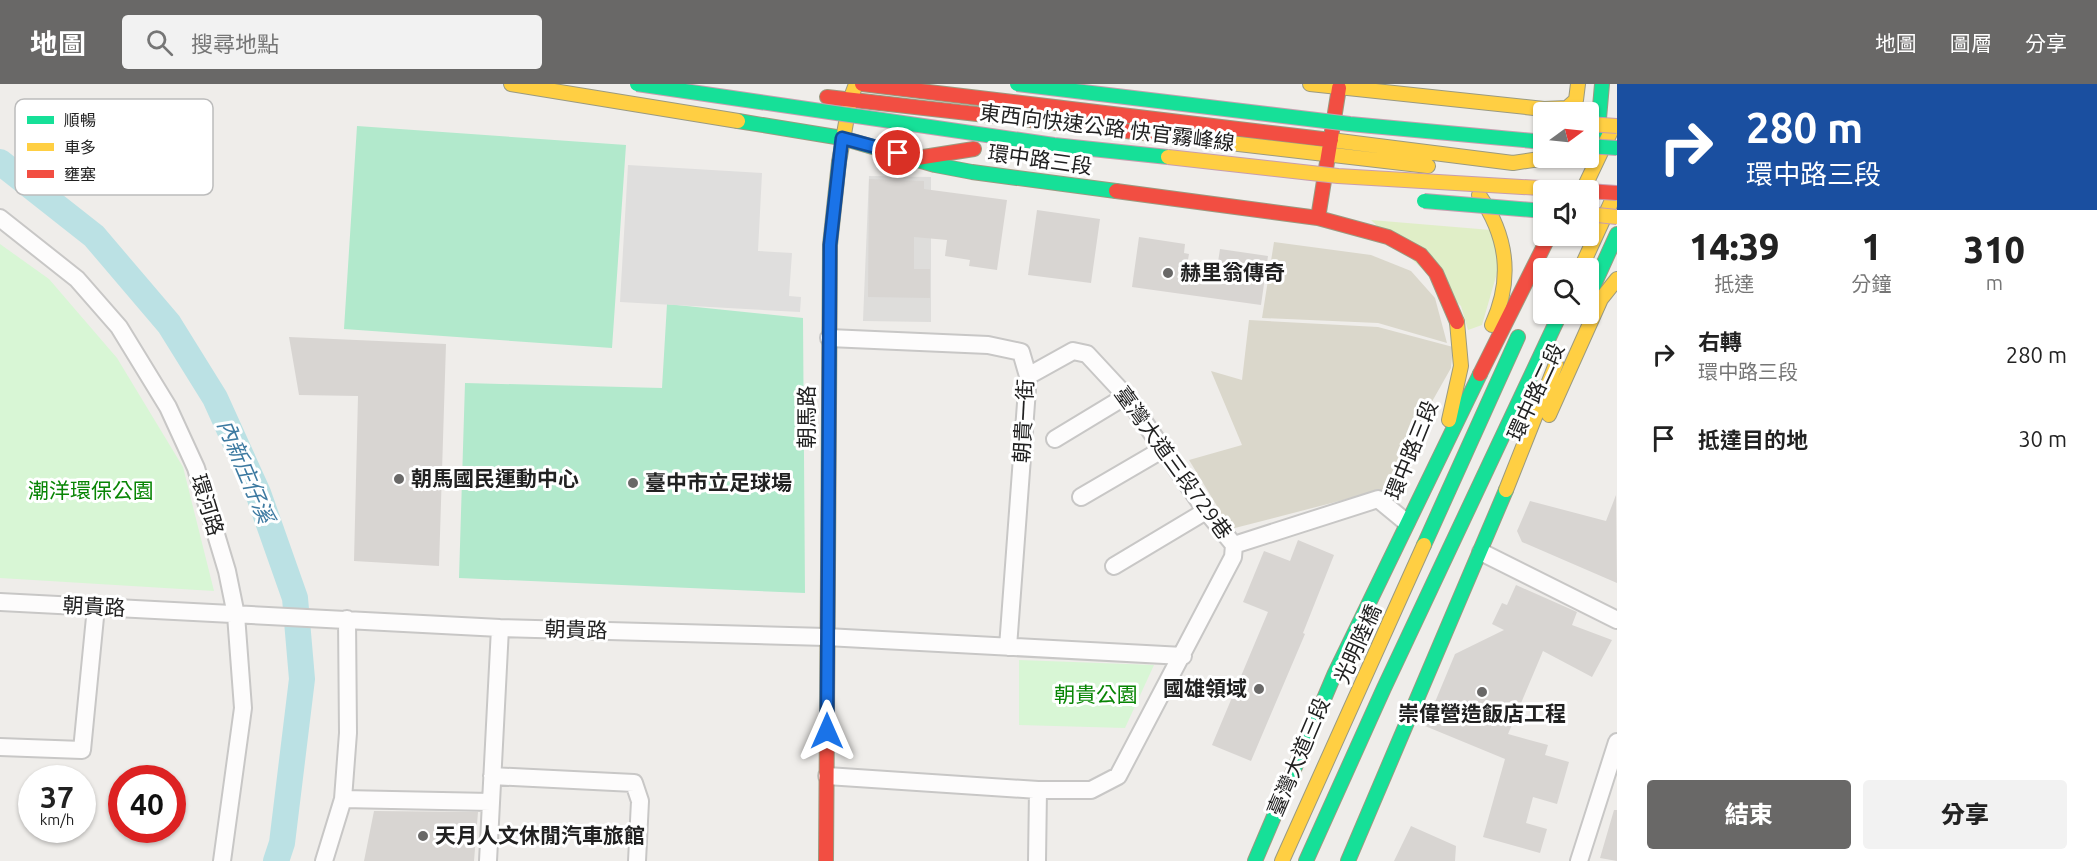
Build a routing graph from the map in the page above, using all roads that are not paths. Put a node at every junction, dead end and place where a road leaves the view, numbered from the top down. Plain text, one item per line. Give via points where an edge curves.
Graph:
1 (511, 84) edge
2 (637, 84) edge
3 (735, 84) edge
4 (856, 84) edge
5 (862, 84) edge
6 (1017, 84) edge
7 (1310, 84) edge
8 (1600, 84) edge
9 (1339, 88) junction
10 (1578, 88) edge
11 (1617, 88) edge
12 (769, 89) dead end
13 (815, 95) dead end
14 (850, 100) junction
15 (1596, 102) edge
16 (1323, 104) dead end
17 (1345, 106) dead end
18 (1599, 115) edge
19 (1617, 117) edge
20 (1522, 121) dead end
21 (1533, 122) edge
22 (1599, 125) edge
23 (1617, 126) edge
24 (842, 138) junction
25 (1331, 140) junction
26 (1533, 141) edge
27 (1599, 147) edge
28 (1617, 148) edge
29 (980, 150) dead end
30 (1034, 157) dead end
31 (1329, 157) junction
32 (917, 159) junction
33 (1533, 160) edge
34 (1081, 162) dead end
35 (1588, 180) edge
36 (1533, 188) edge
37 (1617, 188) edge
38 (1307, 189) dead end
39 (1599, 192) edge
40 (1342, 193) dead end
41 (1617, 193) edge
42 (1408, 199) dead end
43 (1533, 206) edge
44 (1526, 209) junction
45 (1533, 210) edge
46 (1617, 211) edge
47 (1599, 215) edge
48 (1617, 217) edge
49 (0, 218) edge
50 (1318, 218) junction
51 (1617, 234) edge
52 (1544, 246) edge
53 (1589, 258) edge
54 (1590, 258) edge
55 (1599, 274) edge
56 (1617, 279) edge
57 (1524, 323) dead end
58 (1555, 324) edge
59 (1579, 324) edge
60 (829, 338) junction
61 (1563, 347) dead end
62 (1028, 376) junction
63 (1126, 396) junction
64 (1055, 439) dead end
65 (1165, 447) junction
66 (1081, 497) dead end
67 (1206, 511) junction
68 (1406, 522) junction
69 (1493, 524) junction
70 (1234, 545) junction
71 (1480, 552) junction
72 (1114, 566) dead end
73 (0, 602) edge
74 (96, 607) junction
75 (236, 615) junction
76 (347, 619) junction
77 (1617, 620) edge
78 (500, 628) junction
79 (826, 637) junction
80 (1008, 646) junction
81 (1183, 656) junction
82 (1617, 742) edge
83 (0, 747) edge
84 (492, 776) junction
85 (827, 776) junction
86 (1038, 790) junction
87 (343, 799) junction
88 (491, 802) junction
89 (222, 861) edge
90 (324, 861) edge
91 (488, 861) edge
92 (637, 861) edge
93 (826, 861) edge
94 (1038, 861) edge
95 (1255, 861) edge
96 (1282, 861) edge
97 (1306, 861) edge
98 (1348, 861) edge
99 (1579, 861) edge

1 - 24 main road, 環中路三段
2 - 36 main road, 東西向快速公路 快官霧峰線, bridge via 1054,145 1338,176
3 - 12 main road
4 - 14 main road, 朝馬路
5 - 25 main road
6 - 26 main road, 東西向快速公路 快官霧峰線, bridge via 1350,124
7 - 9 main road
8 - 15 main road
9 - 10 main road via 1544,109 1567,108 1576,100
9 - 25 main road
11 - 18 main road
13 - 14 main road, 環中路三段
14 - 24 main road, 朝馬路
14 - 31 main road, 環中路三段
16 - 17 main road
19 - 35 main road
20 - 21 main road
22 - 23 main road, bridge
24 - 32 main road, 環中路三段
24 - 60 main road, 朝馬路 via 830,245
25 - 31 main road
25 - 33 main road via 1513,163
27 - 28 main road, bridge
29 - 32 main road
30 - 34 main road
31 - 50 main road
31 - 68 main road, 環中路三段 via 1445,168 1466,179 1482,199 1502,237 1508,272 1504,299
32 - 50 main road, 環中路三段 via 972,172
37 - 53 main road
38 - 40 main road
39 - 41 main road, bridge
42 - 44 main road, bridge
43 - 44 main road
44 - 45 main road, bridge
46 - 54 main road
47 - 48 main road, bridge
49 - 75 street, 環河路 via 77,279 119,327 147,370 196,468
50 - 68 main road, 環中路三段 via 1388,237 1420,255 1436,273 1456,317 1461,366 1455,400
51 - 55 main road
52 - 68 main road, 臺灣大道三段
56 - 69 main road, 環中路二段 via 1601,299 1526,465
57 - 96 main road, 光明陸橋
58 - 97 main road, 光明陸橋
59 - 69 main road
60 - 62 street, 朝貴一街 via 987,345 1021,352
60 - 79 main road, 朝馬路
61 - 69 main road
62 - 63 street, 臺灣大道三段729巷 via 1073,351 1080,352 1088,354
62 - 80 street, 朝貴一街
63 - 64 street
63 - 65 street, 臺灣大道三段729巷
65 - 66 street
65 - 67 street, 臺灣大道三段729巷
67 - 70 street, 臺灣大道三段729巷
67 - 72 street
68 - 70 street, 臺灣大道三段729巷 via 1378,499
68 - 95 main road, 臺灣大道三段 via 1335,673
69 - 71 main road
70 - 81 street via 1233,557
71 - 77 street
71 - 98 main road
73 - 74 street, 朝貴路
74 - 75 street, 朝貴路
74 - 83 street via 82,750
75 - 76 street, 朝貴路
75 - 89 street, 環河路 via 243,708
76 - 78 street, 朝貴路
76 - 87 street via 348,733
78 - 79 street, 朝貴路
78 - 84 street
79 - 80 street
79 - 85 main road, 朝馬路
80 - 81 street
81 - 86 street via 1118,776 1091,790
82 - 99 street
84 - 88 street
84 - 92 street via 634,783 640,801
85 - 86 street
85 - 93 main road, 朝馬路
86 - 94 street
87 - 88 street
87 - 90 street
88 - 91 street

